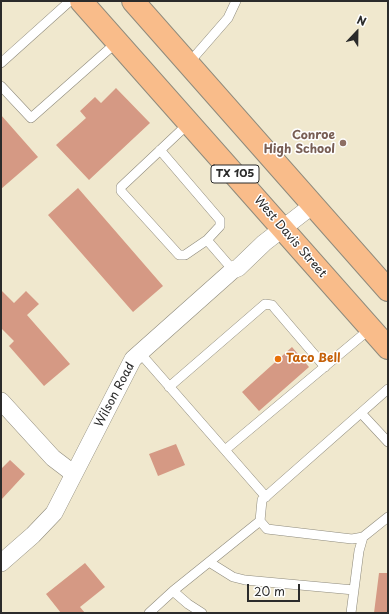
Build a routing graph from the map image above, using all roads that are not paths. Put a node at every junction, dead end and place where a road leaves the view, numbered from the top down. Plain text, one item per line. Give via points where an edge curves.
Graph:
1 (70, 1) edge
2 (81, 1) edge
3 (133, 1) edge
4 (236, 1) edge
5 (117, 42) junction
6 (1, 63) edge
7 (188, 64) junction
8 (1, 86) edge
9 (189, 123) junction
10 (160, 150) junction
11 (313, 205) junction
12 (283, 229) junction
13 (207, 240) junction
14 (233, 270) junction
15 (388, 290) edge
16 (371, 328) junction
17 (388, 348) edge
18 (140, 353) junction
19 (324, 367) junction
20 (169, 387) junction
21 (388, 389) edge
22 (1, 401) edge
23 (361, 413) junction
24 (388, 442) edge
25 (225, 450) junction
26 (74, 474) junction
27 (266, 497) junction
28 (388, 517) edge
29 (260, 521) junction
30 (363, 537) junction
31 (210, 562) junction
32 (1, 563) edge
33 (354, 590) junction
34 (173, 591) junction
35 (149, 613) edge
36 (202, 613) edge
37 (351, 613) edge

1 - 6 lane
2 - 5 main road, West Davis Street / TX 105
3 - 7 main road, TX 105
4 - 7 lane via 228,18
5 - 8 lane via 31,118
5 - 9 main road, West Davis Street / TX 105
7 - 11 main road, TX 105
9 - 10 lane
9 - 12 main road, West Davis Street / TX 105
10 - 13 lane via 220,220 220,226
10 - 13 lane via 121,187 121,192 179,255 185,255
11 - 12 street, Wilson Road
11 - 15 main road, TX 105
12 - 14 street, Wilson Road
12 - 16 main road, West Davis Street / TX 105
13 - 14 lane
14 - 18 street, Wilson Road
16 - 17 main road, West Davis Street / TX 105
16 - 19 lane
18 - 20 lane
18 - 26 street, Wilson Road via 133,359
19 - 20 lane via 272,305 265,304
19 - 25 lane
20 - 25 lane
21 - 23 lane
22 - 26 street via 53,458
23 - 24 lane
23 - 27 lane
25 - 27 lane
26 - 32 street, Wilson Road via 54,513 33,536
27 - 29 lane via 262,500
28 - 30 lane
29 - 30 lane via 267,529 352,539
29 - 31 lane
30 - 33 lane
31 - 33 lane via 232,578
31 - 34 lane
33 - 37 lane
34 - 35 lane
34 - 36 lane

